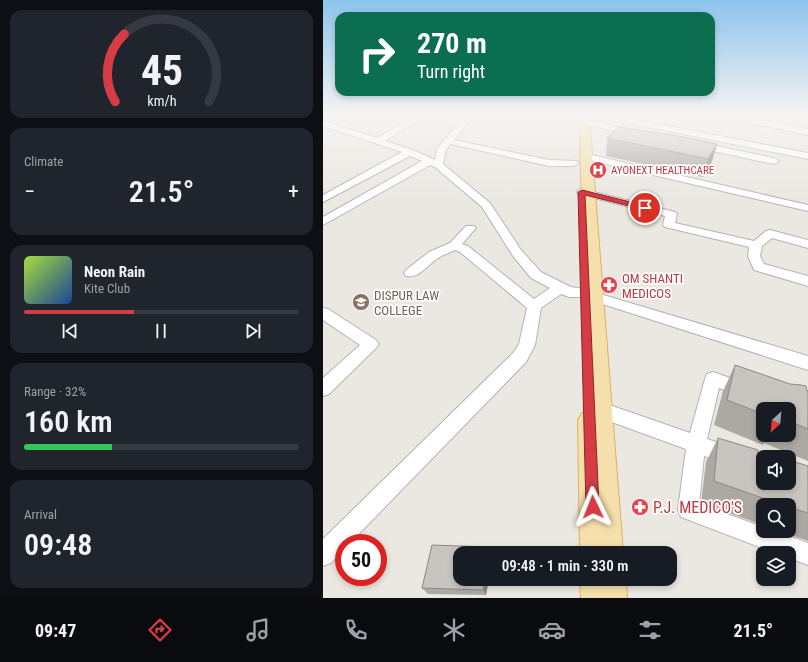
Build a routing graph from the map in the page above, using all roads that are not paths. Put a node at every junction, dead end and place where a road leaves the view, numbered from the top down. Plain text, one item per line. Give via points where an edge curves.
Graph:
1 (387, 144) edge
2 (446, 144) edge
3 (464, 144) edge
4 (584, 144) edge
5 (586, 144) edge
6 (746, 144) edge
7 (411, 152) junction
8 (808, 156) edge
9 (587, 157) junction
10 (720, 159) dead end
11 (775, 160) dead end
12 (434, 163) junction
13 (574, 164) dead end
14 (585, 193) junction
15 (323, 199) edge
16 (808, 208) edge
17 (323, 222) edge
18 (470, 228) dead end
19 (808, 244) edge
20 (756, 245) junction
21 (454, 246) junction
22 (411, 273) dead end
23 (808, 281) edge
24 (560, 287) junction
25 (590, 295) junction
26 (534, 306) junction
27 (323, 313) edge
28 (808, 363) edge
29 (323, 389) edge
30 (757, 395) edge
31 (601, 410) junction
32 (696, 444) junction
33 (756, 465) edge
34 (594, 546) edge
35 (609, 546) edge
36 (808, 554) edge
37 (323, 555) edge
38 (595, 586) edge
39 (611, 586) edge
40 (596, 598) edge
41 (612, 598) edge

1 - 7 street
2 - 12 street
3 - 13 street via 549,163
4 - 14 main road
5 - 9 main road
6 - 8 street
7 - 12 street
7 - 15 street
9 - 14 main road
9 - 16 street
10 - 11 street via 689,148
12 - 17 street
12 - 24 street via 486,205 517,253 536,275
14 - 20 street via 671,214 669,225
14 - 25 main road
18 - 21 street
19 - 20 street via 770,234
20 - 23 street via 754,256 759,268
21 - 22 street via 433,255
21 - 26 street via 464,249
24 - 25 street via 569,292
24 - 26 street
25 - 28 street
25 - 31 main road
25 - 34 main road
26 - 37 street via 527,345 520,357
27 - 29 street via 371,344
30 - 32 street via 713,379
31 - 32 street
31 - 35 main road
32 - 33 street
32 - 36 street via 688,510
38 - 40 main road
39 - 41 main road

